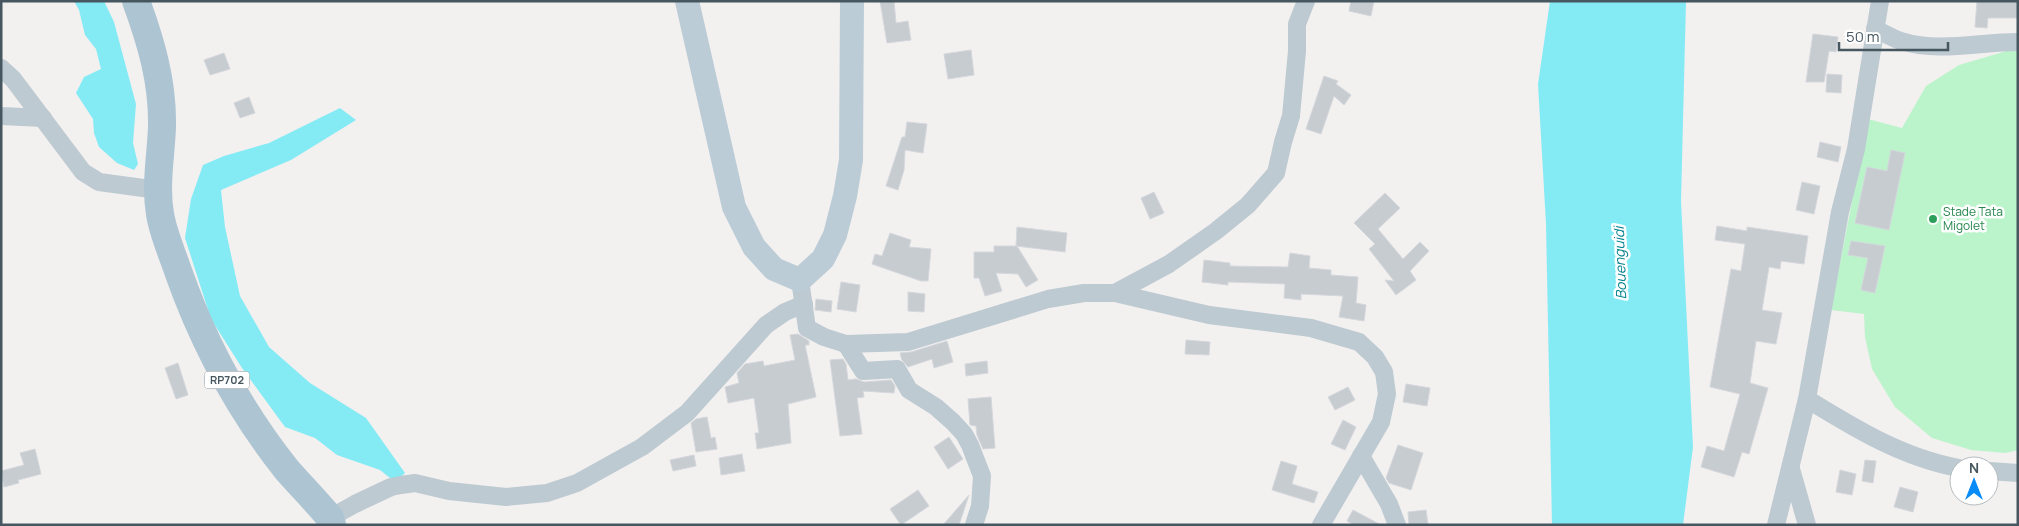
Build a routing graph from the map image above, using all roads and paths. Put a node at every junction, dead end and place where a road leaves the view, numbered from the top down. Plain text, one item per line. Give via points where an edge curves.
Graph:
1 (136, 1) edge
2 (687, 1) edge
3 (852, 1) edge
4 (1306, 1) edge
5 (1880, 1) edge
6 (1876, 29) junction
7 (2018, 42) edge
8 (1, 68) edge
9 (1, 116) edge
10 (43, 118) junction
11 (158, 190) junction
12 (800, 280) junction
13 (1115, 293) junction
14 (804, 304) junction
15 (846, 344) junction
16 (1807, 399) junction
17 (1361, 456) junction
18 (1949, 465) edge
19 (1791, 468) junction
20 (1999, 472) edge
21 (2018, 473) edge
22 (331, 521) edge
23 (974, 525) edge
24 (1322, 525) edge
25 (1397, 525) edge
26 (1776, 525) edge
27 (1807, 525) edge

1 - 11 main road, RP702 via 151,41 160,83 162,126
2 - 12 main road via 734,207 754,247 774,269
3 - 12 main road via 851,160 845,196 835,235 823,259
4 - 13 street via 1297,24 1298,51 1291,116 1276,173 1248,205 1216,231 1169,264
5 - 6 street
6 - 7 street via 1900,40 1946,47
6 - 16 street
8 - 10 street
9 - 10 street
10 - 11 street via 83,172 99,182
11 - 22 main road, RP702 via 160,215 174,258 218,365 249,418
12 - 14 street
13 - 15 street via 1084,292 1048,299 908,342
13 - 17 street via 1209,315 1311,328 1359,342 1375,357 1384,372 1387,394 1381,422
14 - 15 street via 807,328
14 - 22 street via 766,325 686,413 642,447 577,482 548,493 506,497 449,491 415,483 401,485 355,504
15 - 23 street via 863,371 897,369 912,394 936,407 964,434 982,476 980,506
16 - 18 street via 1891,447
16 - 19 street
17 - 24 street
17 - 25 street
19 - 26 street
19 - 27 street
20 - 21 street

